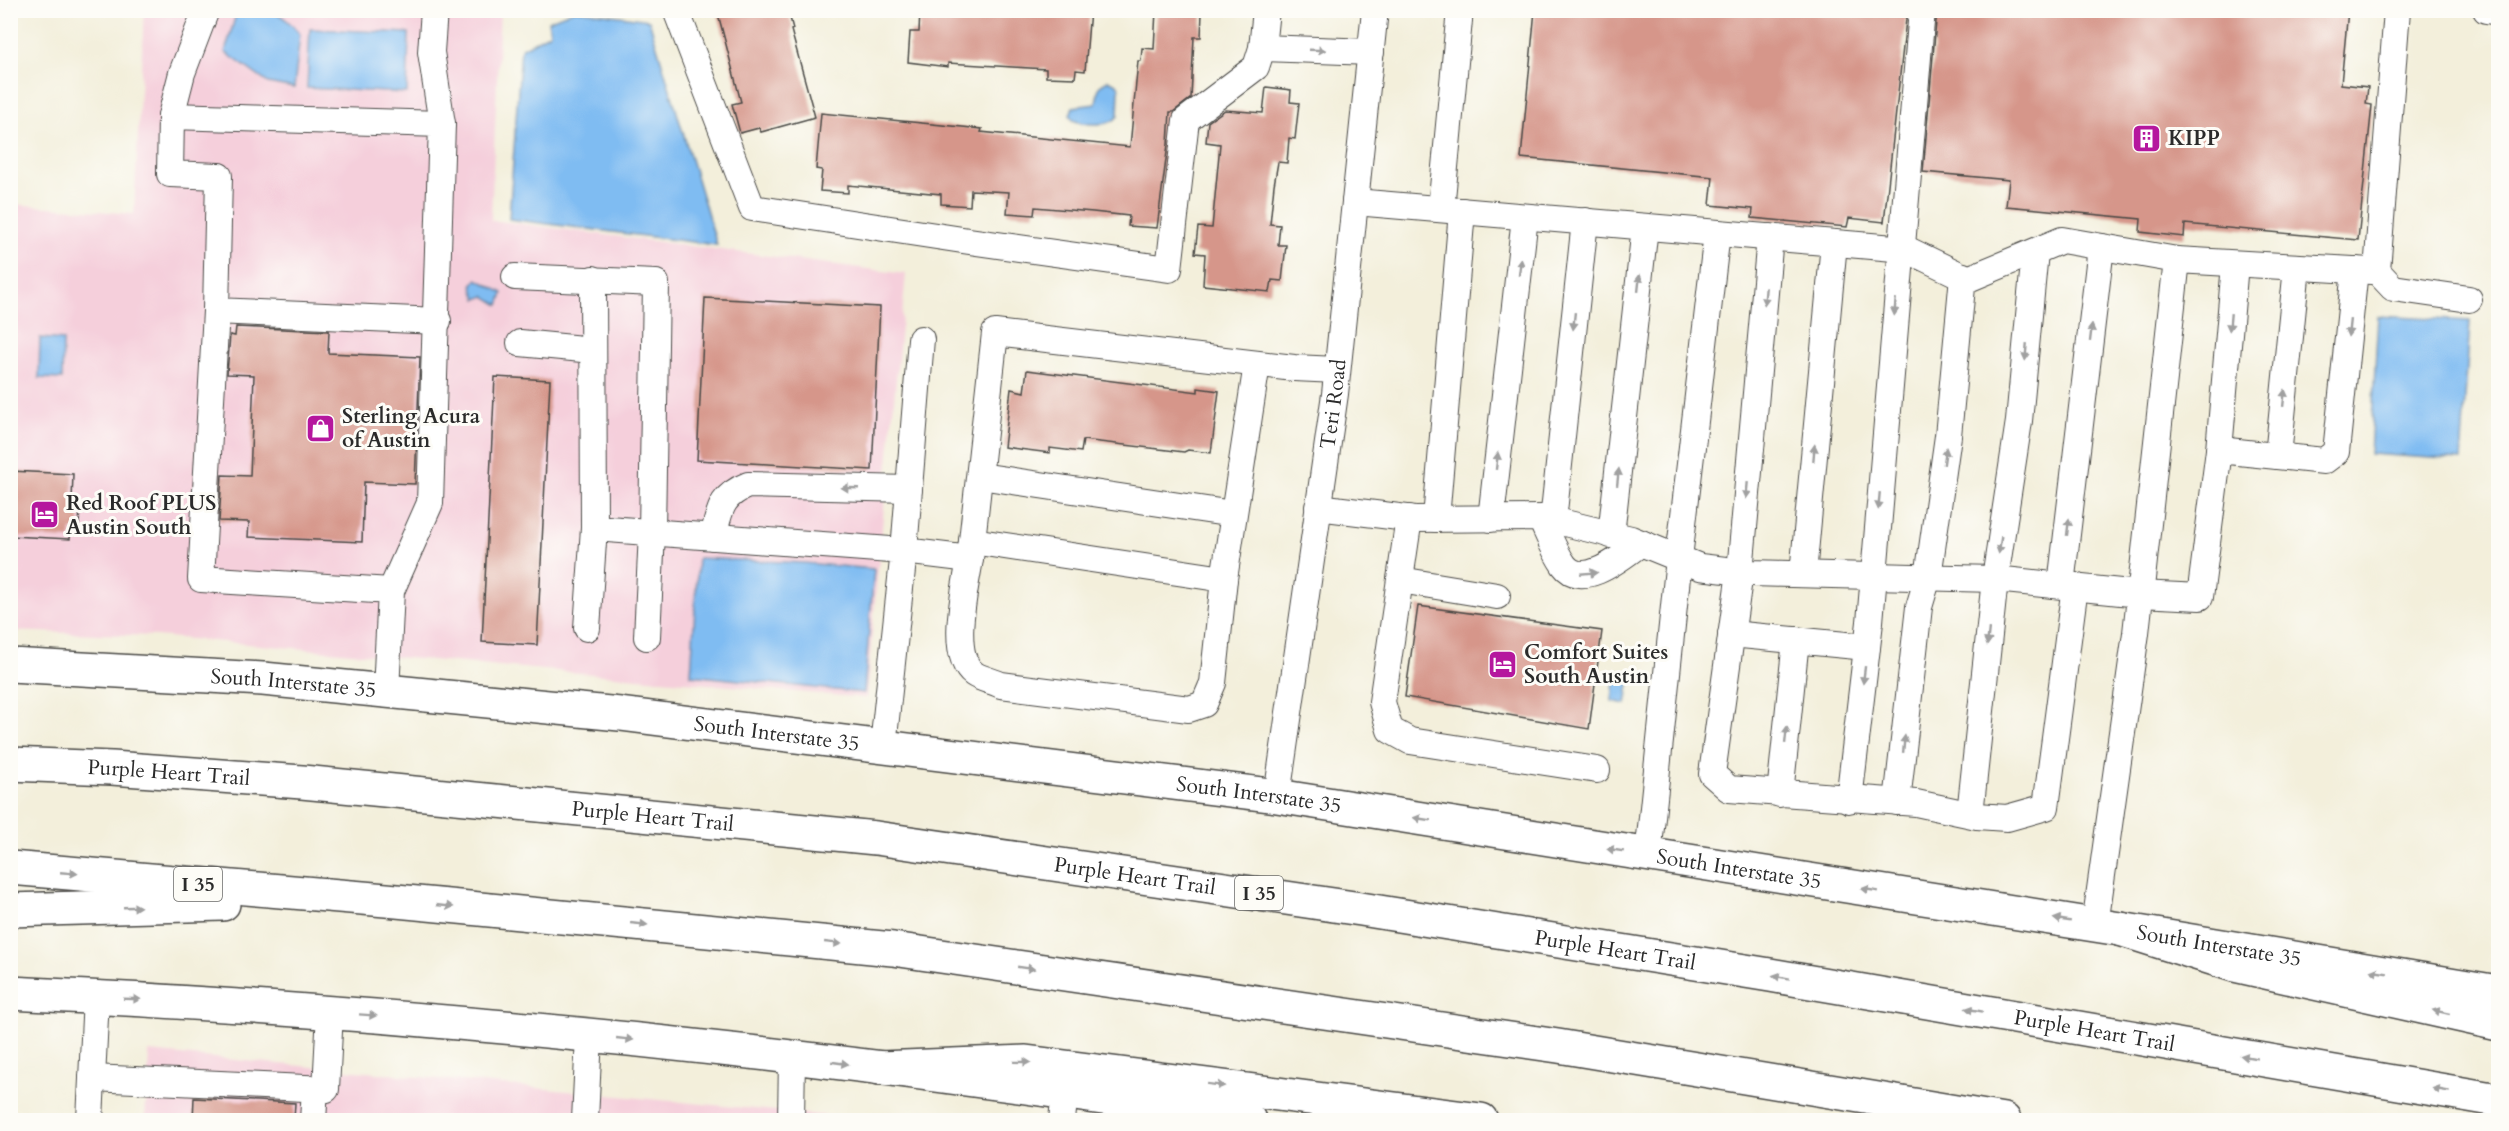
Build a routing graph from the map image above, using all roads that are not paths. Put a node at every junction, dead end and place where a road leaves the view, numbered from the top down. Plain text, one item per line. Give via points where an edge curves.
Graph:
1 (206, 10) edge
2 (434, 10) edge
3 (676, 10) edge
4 (1266, 10) edge
5 (1362, 10) edge
6 (1460, 10) edge
7 (1922, 10) edge
8 (2397, 10) edge
9 (2486, 10) edge
10 (1375, 11) edge
11 (2499, 12) edge
12 (1262, 48) junction
13 (1371, 52) junction
14 (171, 116) junction
15 (442, 124) junction
16 (1355, 202) junction
17 (1452, 210) junction
18 (1525, 217) junction
19 (1585, 221) junction
20 (1646, 227) junction
21 (1717, 233) junction
22 (1770, 237) junction
23 (1834, 243) junction
24 (2100, 247) junction
25 (1900, 249) junction
26 (2035, 252) junction
27 (2177, 260) junction
28 (2235, 264) junction
29 (2298, 267) junction
30 (2366, 271) junction
31 (1963, 276) junction
32 (515, 277) dead end
33 (593, 279) junction
34 (2469, 299) dead end
35 (216, 310) junction
36 (438, 321) junction
37 (921, 339) dead end
38 (520, 343) dead end
39 (593, 350) junction
40 (1257, 364) junction
41 (1337, 370) junction
42 (2219, 450) junction
43 (2278, 456) junction
44 (980, 476) junction
45 (909, 489) junction
46 (1318, 507) junction
47 (1233, 514) junction
48 (1409, 518) junction
49 (1436, 519) junction
50 (1491, 519) junction
51 (1547, 520) junction
52 (594, 528) junction
53 (652, 532) junction
54 (1611, 535) junction
55 (712, 537) junction
56 (1641, 543) junction
57 (971, 550) junction
58 (904, 551) junction
59 (1679, 558) junction
60 (1740, 572) junction
61 (1803, 574) junction
62 (1872, 575) junction
63 (1928, 577) junction
64 (1224, 579) junction
65 (1995, 579) junction
66 (1400, 580) junction
67 (2068, 585) junction
68 (391, 591) junction
69 (2140, 594) junction
70 (1497, 596) dead end
71 (587, 628) dead end
72 (1731, 634) junction
73 (647, 637) dead end
74 (1796, 640) junction
75 (1867, 647) junction
76 (10, 665) edge
77 (386, 691) junction
78 (882, 746) junction
79 (10, 764) edge
80 (1597, 770) dead end
81 (1780, 794) junction
82 (1277, 796) junction
83 (1849, 800) junction
84 (1898, 802) junction
85 (1970, 814) junction
86 (1648, 856) junction
87 (10, 868) edge
88 (386, 900) junction
89 (10, 910) edge
90 (2108, 927) junction
91 (2499, 992) edge
92 (10, 993) edge
93 (96, 997) junction
94 (330, 1012) junction
95 (2499, 1024) edge
96 (589, 1036) junction
97 (792, 1057) junction
98 (880, 1068) junction
99 (92, 1078) junction
100 (315, 1089) junction
101 (2499, 1100) edge
102 (1063, 1106) edge
103 (90, 1120) edge
104 (313, 1120) edge
105 (585, 1120) edge
106 (790, 1120) edge
107 (1249, 1120) edge
108 (1481, 1120) edge
109 (2004, 1120) edge

1 - 14 street via 182,73
2 - 15 street via 431,52
3 - 12 street via 752,208 1169,268 1186,120 1256,67
4 - 12 street
5 - 10 street
6 - 17 street
7 - 25 street
8 - 30 street
9 - 11 street
10 - 13 street, Teri Road
12 -> 13 street
13 - 16 street, Teri Road
14 - 15 street
14 - 35 street via 170,174 219,176
15 - 36 street
16 - 17 street
16 - 41 street, Teri Road
17 - 18 street
17 - 49 street
18 - 19 street
50 -> 18 street
19 - 20 street
19 -> 51 street
20 - 21 street
54 -> 20 street
21 - 22 street
21 - 59 street
22 - 23 street
22 -> 60 street
23 - 25 street
61 -> 23 street
24 - 26 street via 2062,240
24 - 27 street
67 -> 24 street
25 - 31 street
25 -> 62 street
26 - 31 street via 1968,279
26 -> 65 street via 2019,421
27 - 28 street
27 - 69 street
28 - 29 street
28 -> 42 street
29 - 30 street
43 -> 29 street
30 - 34 street via 2393,288
30 -> 43 street via 2336,452 2324,461
63 -> 31 street via 1948,436
32 - 33 street
33 - 39 street
33 - 53 street via 656,283
35 - 36 street
35 - 68 street via 201,579
36 - 68 street via 430,503
37 - 45 street
38 - 39 street
39 - 52 street
40 - 41 street
40 - 44 street via 995,333
40 - 47 street
41 - 46 street, Teri Road
42 - 43 street
42 - 69 street via 2199,597
44 - 47 street
44 - 57 street
45 -> 55 street via 748,485 733,491 722,503
45 - 58 street
46 - 48 street
46 - 82 street, Teri Road
47 - 64 street
48 - 49 street
48 - 66 street
49 - 50 street
50 - 51 street
51 - 54 street
51 -> 56 street via 1565,567 1579,574 1600,572
52 - 53 street
52 - 71 street
53 - 55 street
53 - 73 street
54 - 56 street
55 - 58 street
56 - 59 street
57 - 58 street
57 - 64 street
57 - 64 street via 960,626 962,654 973,674 1001,685 1189,708 1204,704 1213,683
58 - 78 street
59 - 60 street via 1700,567
59 - 86 street
60 - 61 street
60 - 72 street
61 - 62 street
62 - 63 street
62 - 75 street
63 - 65 street
84 -> 63 street via 1919,607
65 - 67 street
65 -> 85 street
66 - 70 street
66 - 80 street via 1382,702 1390,730 1410,741
67 - 69 street
67 - 85 street via 2046,807 2007,818
68 - 77 street
69 - 90 street
72 - 74 street
72 - 81 street via 1712,774 1729,789
74 - 75 street
81 -> 74 street
75 -> 83 street
76 - 77 main road, South Interstate 35 via 263,679
77 - 78 main road, South Interstate 35
78 - 82 main road, South Interstate 35
101 -> 79 main road, Purple Heart Trail / I 35 via 1420,918 876,838 302,782
81 - 83 street
86 -> 82 main road, South Interstate 35
83 - 84 street
84 - 85 street
90 -> 86 main road, South Interstate 35
87 -> 88 main road, I 35
89 -> 88 main road
88 -> 109 main road, I 35 via 893,949 1558,1046
91 -> 90 main road, South Interstate 35
95 -> 90 main road via 2234,965
92 - 93 main road
93 -> 94 main road
93 - 99 street
94 -> 96 main road
94 - 100 street via 326,1089
96 -> 97 main road
96 - 105 street
97 -> 98 main road
97 - 106 street
98 - 102 main road
98 -> 108 main road via 1026,1062
99 - 100 street
99 - 103 street
100 - 104 street
102 - 107 main road

